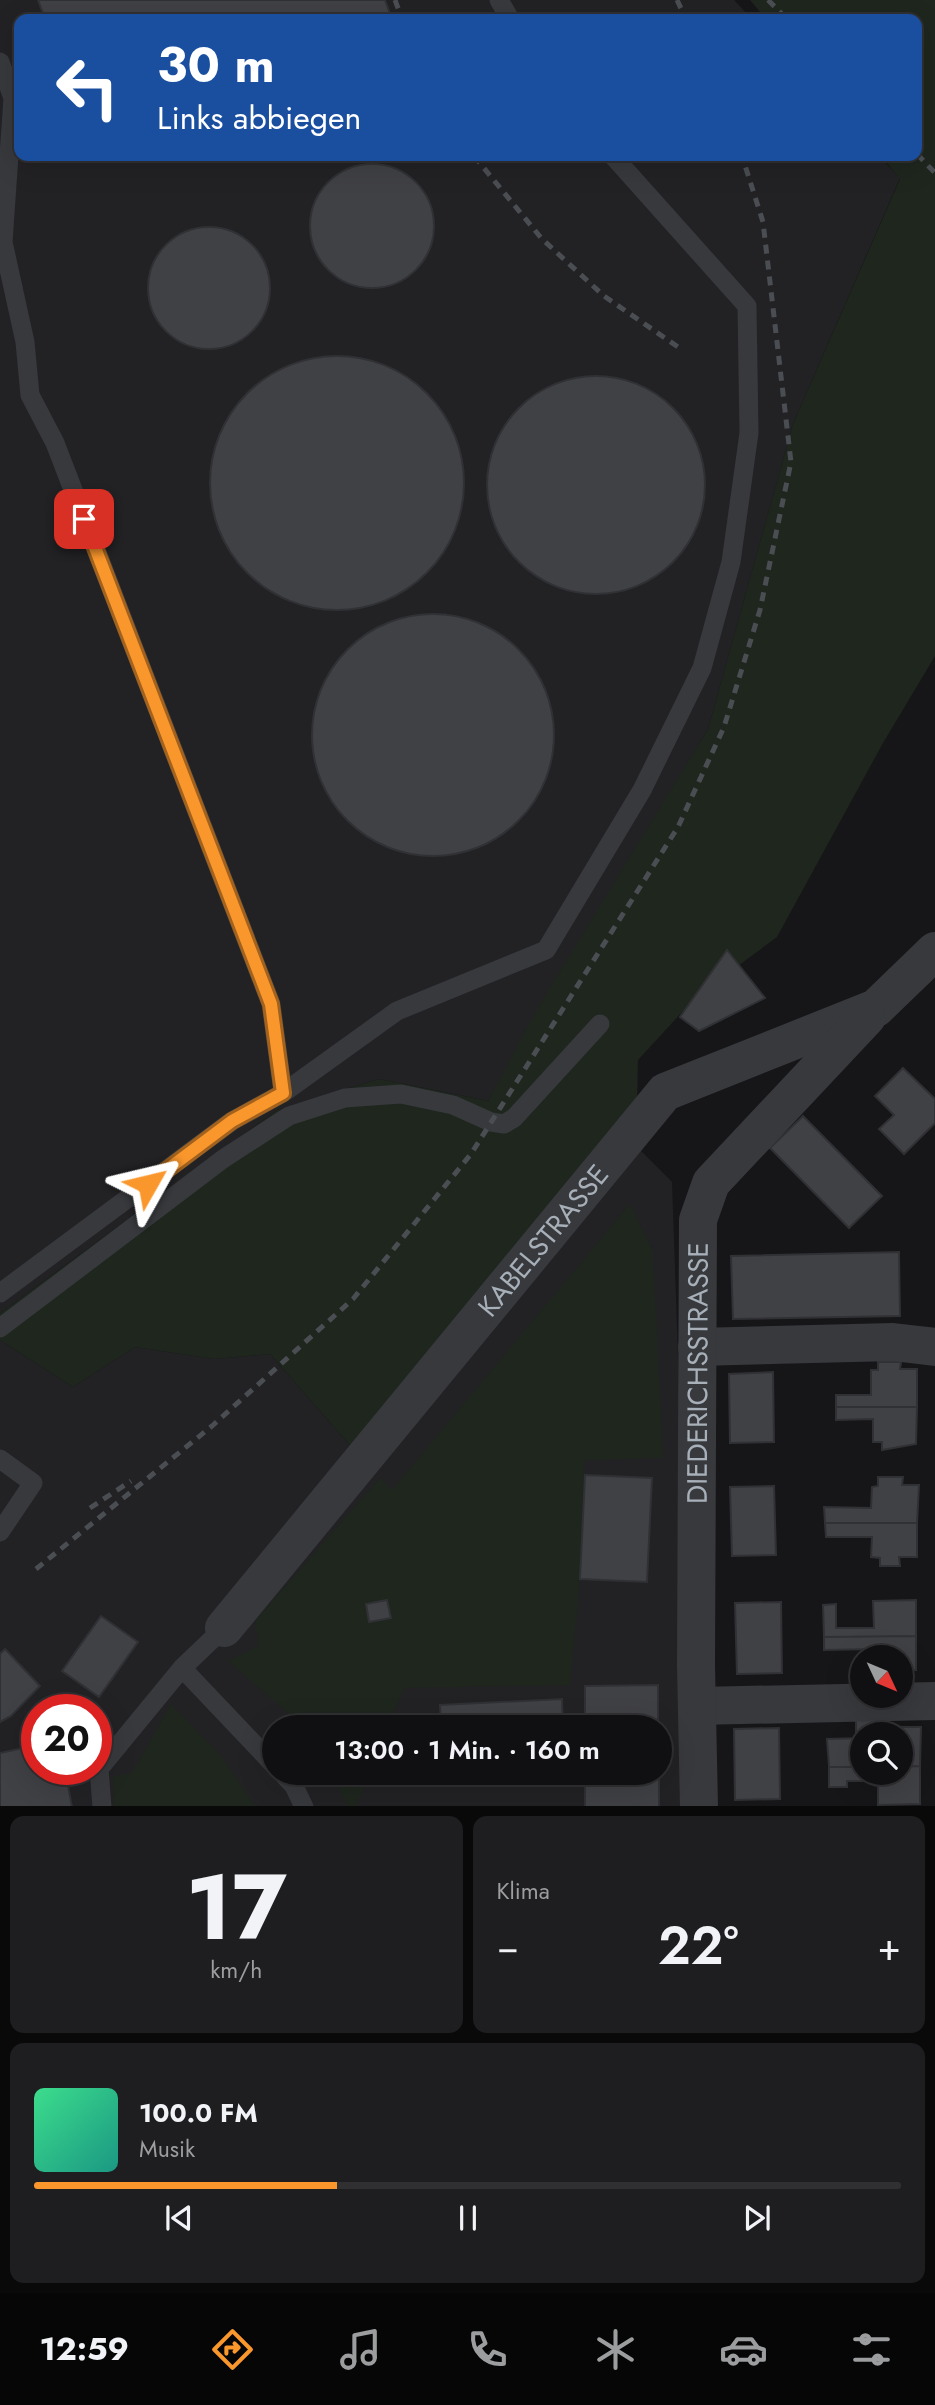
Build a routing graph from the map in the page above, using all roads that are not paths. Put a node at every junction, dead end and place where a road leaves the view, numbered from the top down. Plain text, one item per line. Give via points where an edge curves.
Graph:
1 (0, 62) edge
2 (617, 161) edge
3 (935, 951) edge
4 (876, 1008) junction
5 (600, 1024) dead end
6 (283, 1093) junction
7 (0, 1293) edge
8 (0, 1328) edge
9 (935, 1347) edge
10 (697, 1348) junction
11 (0, 1459) edge
12 (0, 1532) edge
13 (224, 1628) joint
14 (182, 1668) junction
15 (935, 1700) edge
16 (697, 1706) junction
17 (262, 1752) edge
18 (293, 1785) edge
19 (102, 1806) edge
20 (304, 1806) edge
21 (699, 1806) edge

1 - 6 lane via 13,98 3,242 25,342 30,395 55,443 271,1004
2 - 6 lane via 747,306 749,433 731,562 702,668 642,790 546,950 397,1011
3 - 4 street, KABELSTRASSE
4 - 10 street, DIEDERICHSSTRASSE via 711,1182 698,1220
4 - 13 street, KABELSTRASSE via 665,1092
5 - 8 lane via 504,1124 453,1105 401,1094 345,1098 289,1116 223,1159
6 - 7 lane via 232,1121
9 - 10 street via 893,1342
10 - 16 street, DIEDERICHSSTRASSE
11 - 12 lane via 33,1483
13 - 14 lane
14 - 17 lane
14 - 19 lane via 99,1769
15 - 16 street
16 - 21 street, DIEDERICHSSTRASSE
18 - 20 lane

